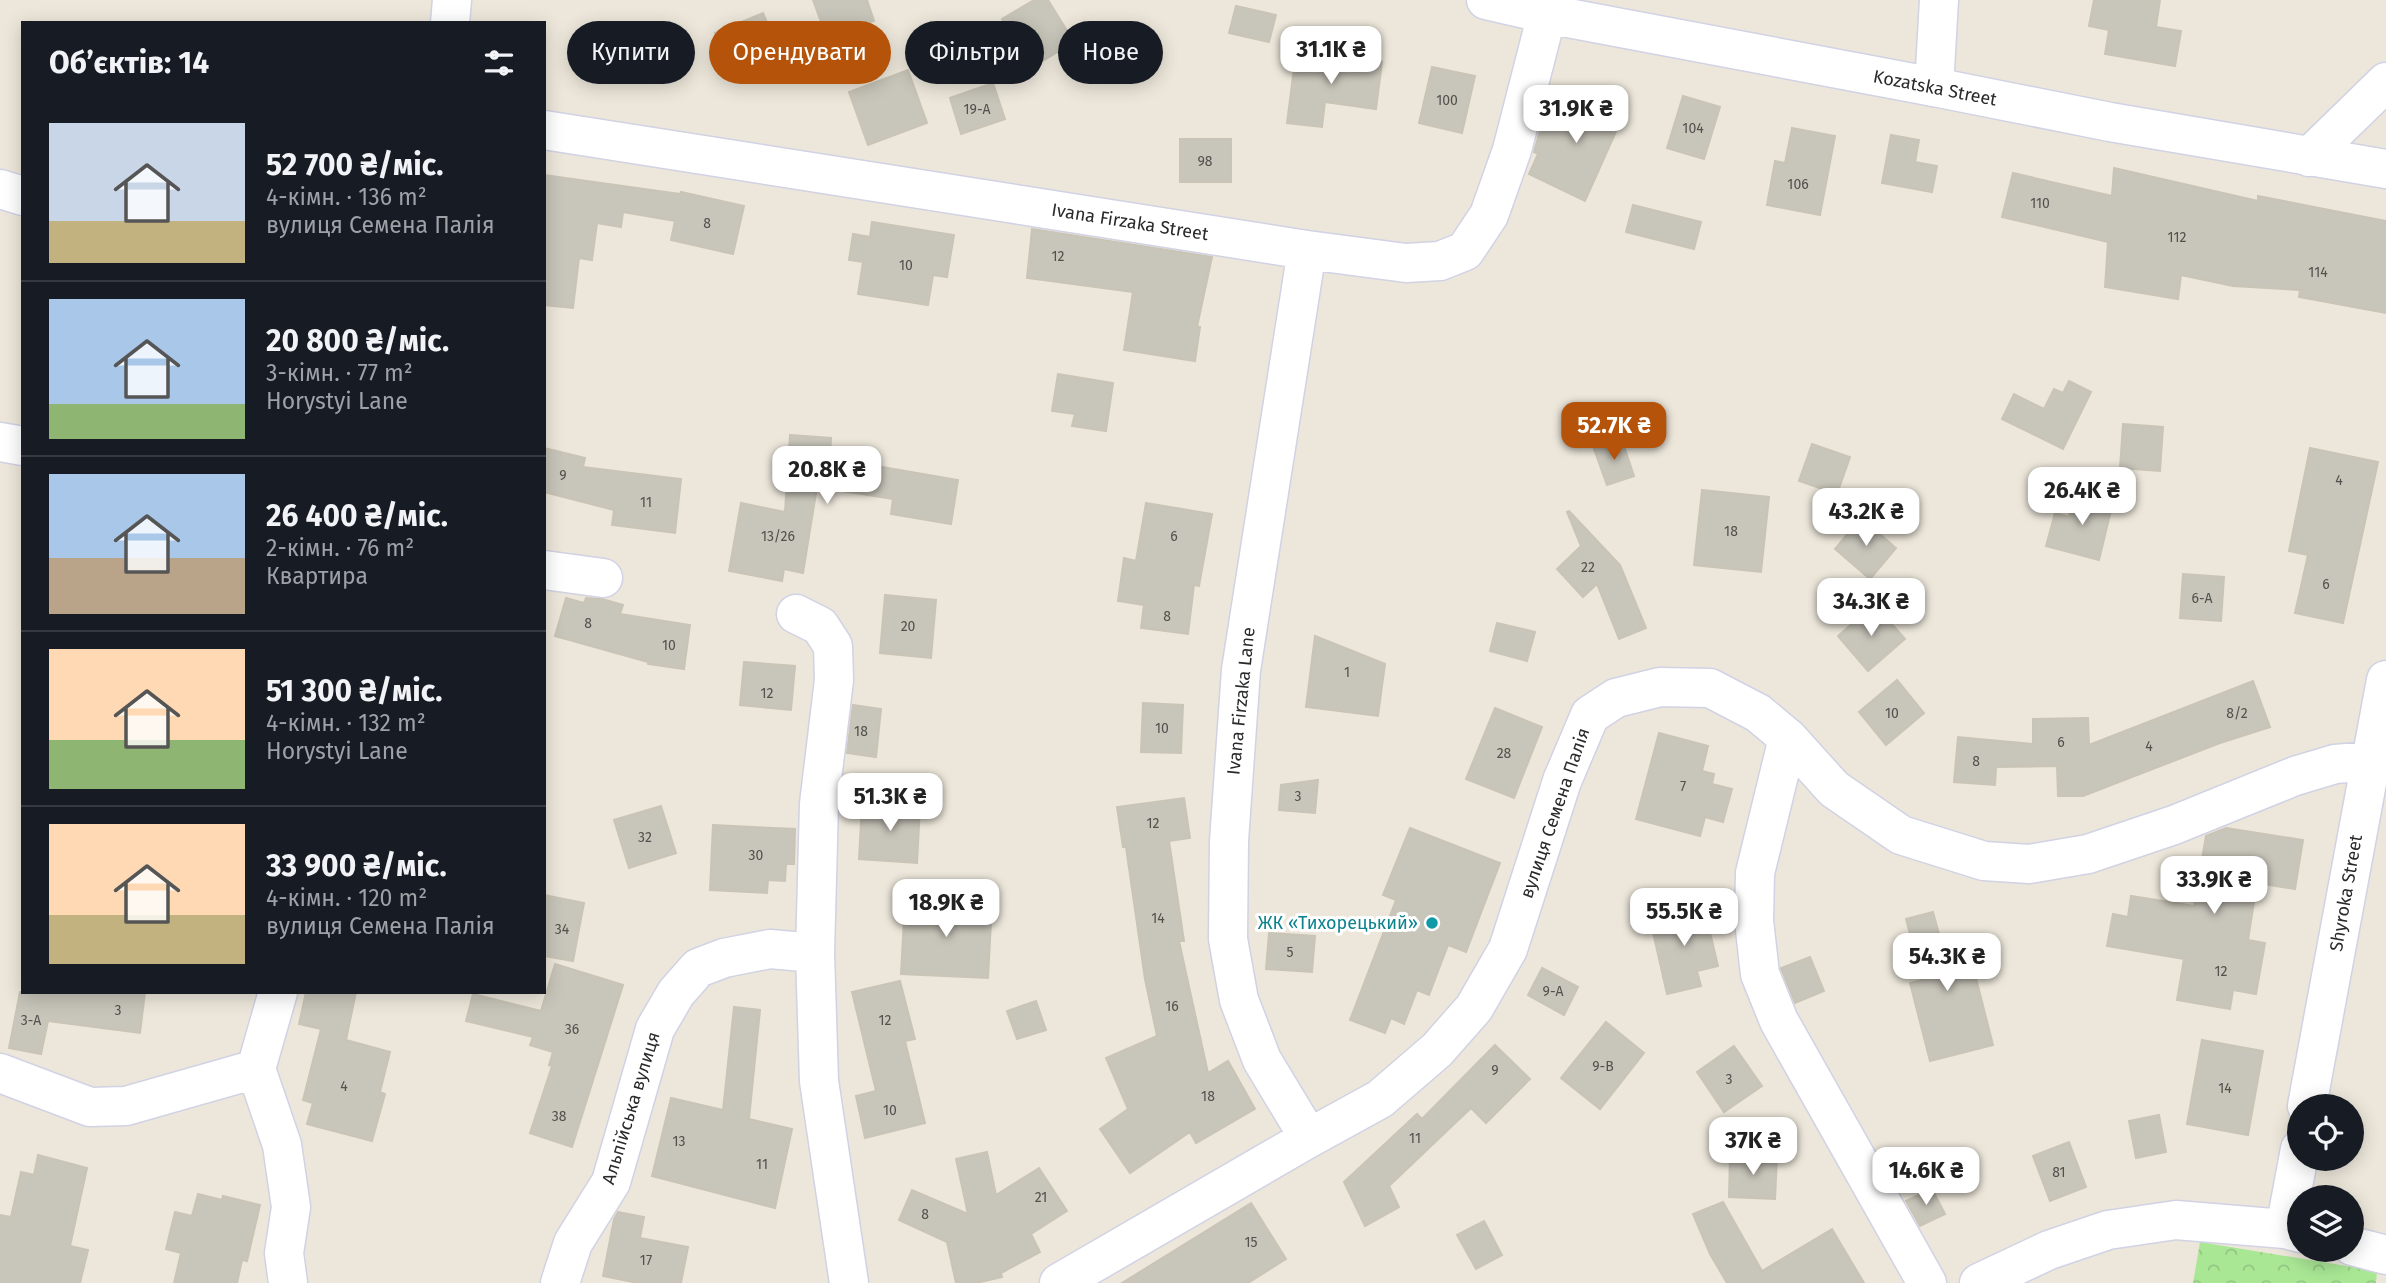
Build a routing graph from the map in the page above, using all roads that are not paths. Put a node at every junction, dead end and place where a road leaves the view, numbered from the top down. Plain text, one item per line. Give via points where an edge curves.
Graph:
1 (452, 0) edge
2 (1939, 0) edge
3 (1497, 1) edge
4 (1547, 14) junction
5 (450, 21) edge
6 (2386, 82) edge
7 (1934, 87) junction
8 (546, 130) edge
9 (2309, 158) junction
10 (2386, 169) edge
11 (0, 189) edge
12 (21, 195) edge
13 (1307, 250) junction
14 (0, 442) edge
15 (21, 446) edge
16 (546, 570) edge
17 (603, 578) dead end
18 (796, 614) dead end
19 (2386, 680) edge
20 (1788, 738) junction
21 (2371, 761) junction
22 (815, 953) junction
23 (277, 994) edge
24 (256, 1069) junction
25 (0, 1073) edge
26 (2309, 1094) edge
27 (1310, 1138) junction
28 (2287, 1231) edge
29 (2364, 1249) edge
30 (2386, 1255) edge
31 (288, 1283) edge
32 (560, 1283) edge
33 (849, 1283) edge
34 (1059, 1283) edge
35 (1927, 1283) edge
36 (1979, 1283) edge

1 - 5 street
2 - 7 street
3 - 4 street, Kozatska Street
4 - 7 street, Kozatska Street
4 - 13 street, Ivana Firzaka Street via 1508,163 1489,215 1465,251 1440,261 1406,262
6 - 9 street
7 - 9 street, Kozatska Street
8 - 13 street, Ivana Firzaka Street
9 - 10 street, Kozatska Street
11 - 12 street
13 - 27 street, Ivana Firzaka Lane via 1241,670 1229,841 1228,939 1239,1000 1262,1060
14 - 15 street
16 - 17 street
18 - 22 street via 820,626 833,646 834,680 819,804
19 - 21 street, Shyroka Street
20 - 21 street, вулиця Семена Палія via 1834,789 1901,835 1984,861 2029,864 2088,854 2334,764
20 - 27 street, вулиця Семена Палія via 1758,713 1710,688 1660,687 1616,698 1590,715 1562,781 1508,949 1474,1008 1437,1050 1380,1099
20 - 35 street via 1755,873 1759,974 1779,1021
21 - 26 street, Shyroka Street
22 - 32 street, Альпійська вулиця via 770,949 724,958 698,968 676,993 654,1030 611,1182 573,1243
22 - 33 street via 819,1081
23 - 24 street
24 - 25 street via 126,1106 90,1107
24 - 31 street via 282,1145 291,1207 284,1253
27 - 34 street, вулиця Семена Палія
28 - 36 street via 2176,1220 2108,1230 2049,1250
29 - 30 street

